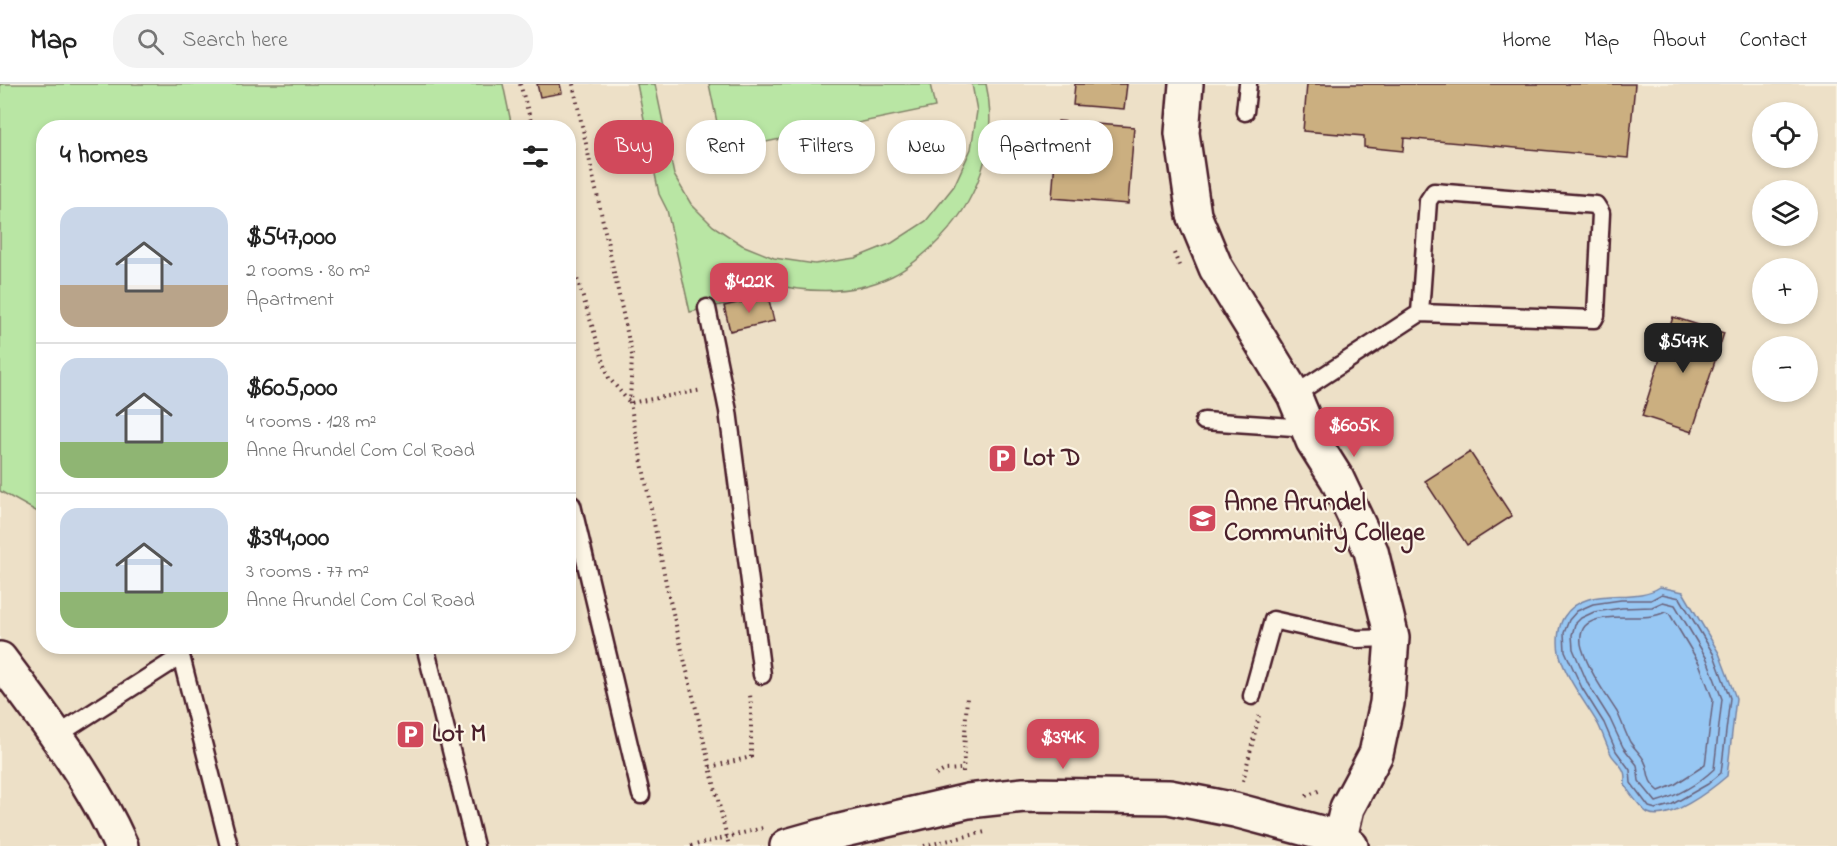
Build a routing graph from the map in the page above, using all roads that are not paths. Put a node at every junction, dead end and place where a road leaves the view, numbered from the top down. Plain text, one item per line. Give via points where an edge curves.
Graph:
1 (1186, 84) edge
2 (1248, 84) edge
3 (1245, 112) dead end
4 (707, 308) dead end
5 (1420, 313) junction
6 (1294, 395) junction
7 (1204, 421) dead end
8 (1308, 428) junction
9 (576, 523) edge
10 (1392, 638) junction
11 (176, 654) edge
12 (181, 654) edge
13 (427, 654) edge
14 (0, 659) edge
15 (762, 675) dead end
16 (1252, 696) dead end
17 (56, 736) junction
18 (641, 795) dead end
19 (1345, 842) edge
20 (121, 846) edge
21 (229, 846) edge
22 (475, 846) edge
23 (787, 846) edge

1 - 6 street via 1182,133 1194,214 1216,268
2 - 3 lane
4 - 15 lane via 728,411
5 - 5 lane via 1428,201 1434,192 1596,205 1601,213 1594,319
5 - 6 lane
6 - 8 street
7 - 8 lane
8 - 10 street via 1371,551
9 - 18 lane
10 - 16 lane via 1357,639 1274,620
10 - 19 street via 1387,703 1376,754 1347,808
11 - 17 lane
12 - 21 lane
13 - 22 lane
14 - 17 street
17 - 20 street via 111,822
19 - 23 street via 1235,810 1169,797 1024,795 968,801

